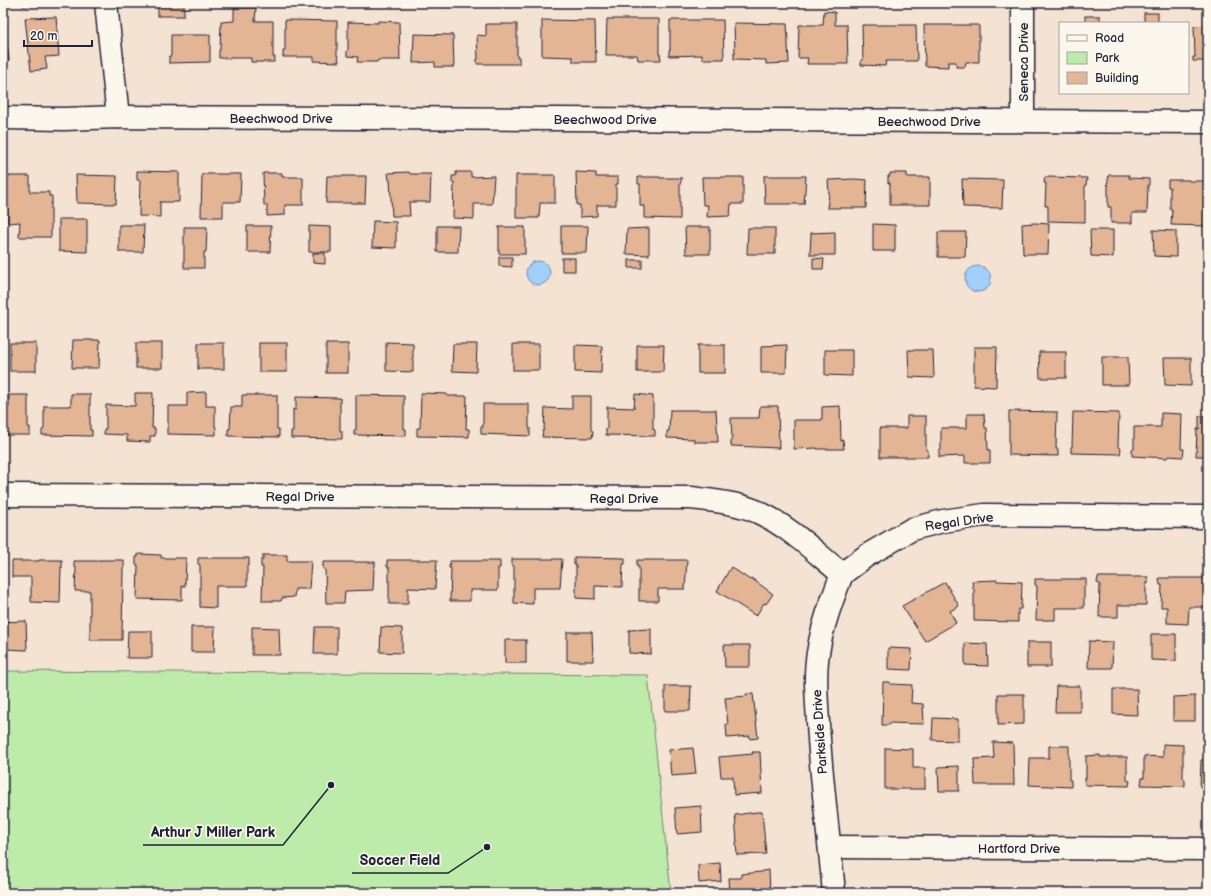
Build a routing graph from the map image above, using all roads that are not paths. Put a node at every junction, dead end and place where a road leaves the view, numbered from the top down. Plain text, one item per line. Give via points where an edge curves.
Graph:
1 (106, 3) edge
2 (1023, 3) edge
3 (118, 117) junction
4 (3, 118) edge
5 (1023, 121) junction
6 (1208, 122) edge
7 (3, 495) edge
8 (1208, 517) edge
9 (842, 574) junction
10 (830, 846) junction
11 (1208, 849) edge
12 (834, 893) edge

1 - 3 street
2 - 5 street, Seneca Drive
3 - 4 street, Beechwood Drive
3 - 5 street, Beechwood Drive
5 - 6 street, Beechwood Drive
7 - 9 street, Regal Drive via 691,498 724,502 759,513 802,540
8 - 9 street, Regal Drive via 984,515 943,521 912,529 866,556
9 - 10 street, Parkside Drive via 828,610 818,653 816,678 820,758
10 - 11 street, Hartford Drive
10 - 12 street, Parkside Drive

